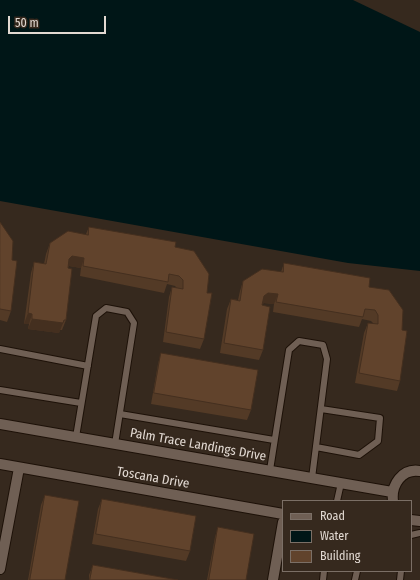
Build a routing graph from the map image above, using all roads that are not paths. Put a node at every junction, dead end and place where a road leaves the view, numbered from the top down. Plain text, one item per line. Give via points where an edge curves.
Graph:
1 (0, 349) edge
2 (88, 366) junction
3 (0, 390) edge
4 (81, 403) junction
5 (321, 409) junction
6 (120, 414) junction
7 (0, 424) edge
8 (76, 437) junction
9 (274, 440) junction
10 (115, 444) junction
11 (316, 447) junction
12 (0, 464) edge
13 (19, 468) junction
14 (270, 470) junction
15 (420, 471) edge
16 (312, 478) junction
17 (341, 483) junction
18 (392, 496) edge
19 (337, 500) edge
20 (282, 514) edge
21 (282, 528) edge
22 (0, 569) edge
23 (273, 580) edge

1 - 2 lane
2 - 4 lane
2 - 6 lane via 96,316 106,308 127,312 134,323
3 - 4 lane
4 - 8 lane
5 - 9 lane via 327,359 322,345 299,341 290,350
5 - 11 lane
5 - 11 lane via 380,418 378,442 359,455
6 - 9 lane
6 - 10 lane
7 - 8 street, Palm Trace Landings Drive
8 - 10 street, Palm Trace Landings Drive
9 - 14 lane
10 - 14 street, Palm Trace Landings Drive
11 - 16 lane
12 - 13 street, Toscana Drive
13 - 20 street, Toscana Drive
13 - 22 street
14 - 16 street, Palm Trace Landings Drive
15 - 18 street via 408,472 401,476 395,483
16 - 17 street, Palm Trace Landings Drive
17 - 18 street, Palm Trace Landings Drive
17 - 19 lane
21 - 23 street

